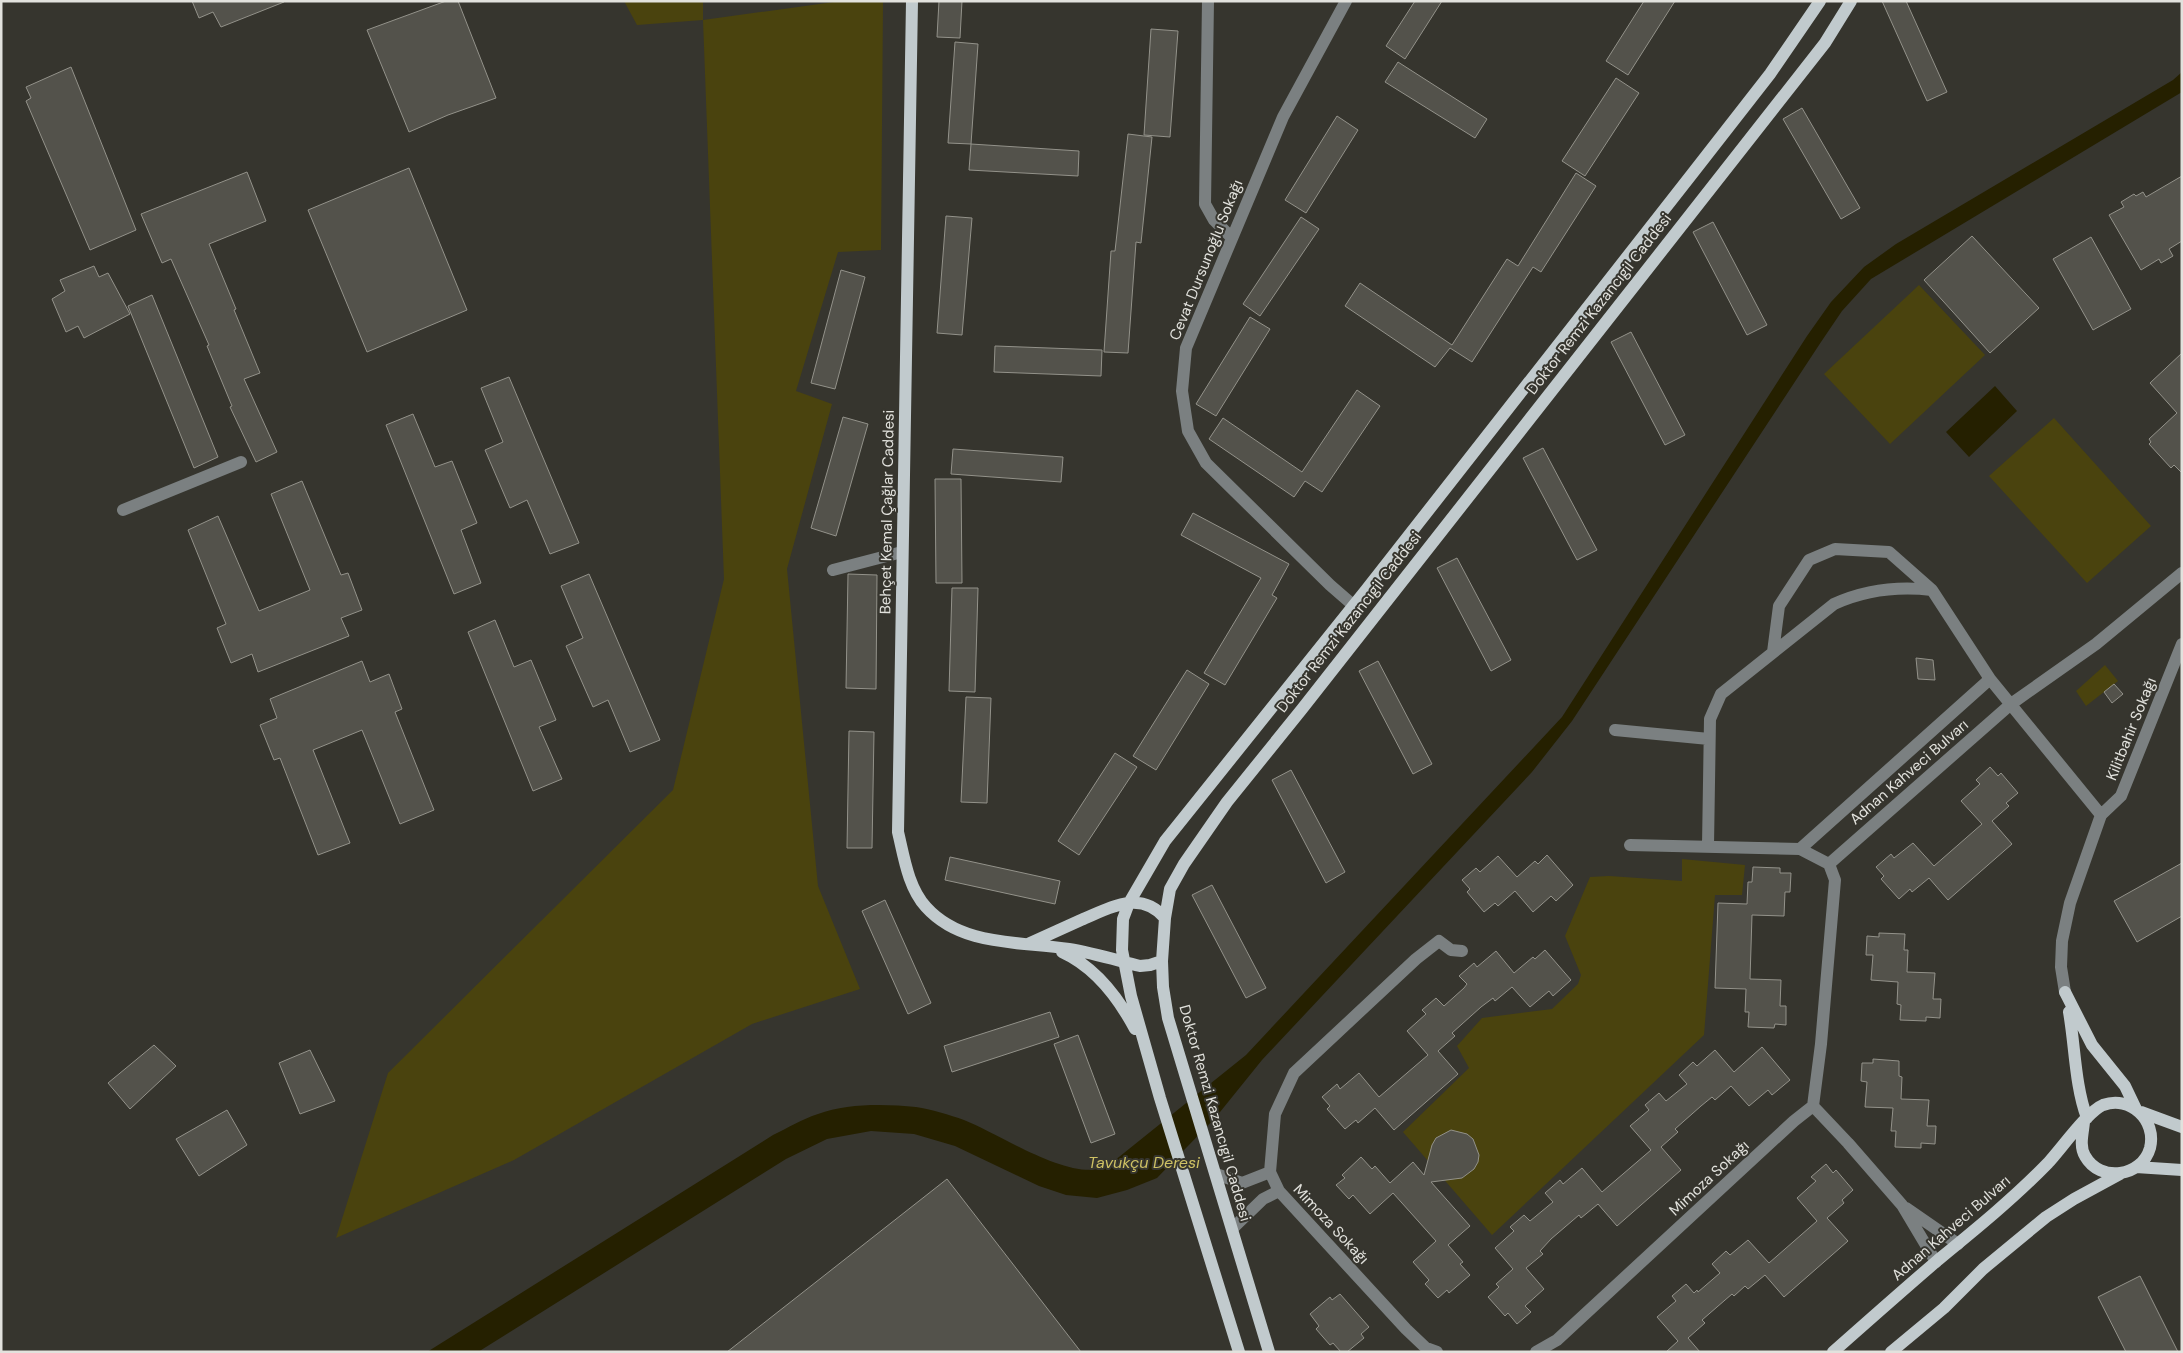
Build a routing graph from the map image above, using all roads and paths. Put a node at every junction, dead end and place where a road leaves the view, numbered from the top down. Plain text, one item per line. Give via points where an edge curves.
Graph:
1 (912, 1) edge
2 (1208, 1) edge
3 (1346, 1) edge
4 (1820, 1) edge
5 (1851, 1) edge
6 (1232, 238) junction
7 (241, 462) dead end
8 (123, 510) dead end
9 (902, 552) junction
10 (833, 570) dead end
11 (2182, 573) edge
12 (1932, 590) junction
13 (1353, 605) junction
14 (2182, 644) edge
15 (1774, 652) junction
16 (1990, 680) junction
17 (2011, 704) junction
18 (1615, 730) dead end
19 (1710, 739) junction
20 (2101, 815) junction
21 (1630, 845) dead end
22 (1708, 846) junction
23 (1800, 849) junction
24 (1829, 864) junction
25 (1129, 902) junction
26 (1165, 918) junction
27 (1028, 944) junction
28 (1051, 947) junction
29 (1462, 951) dead end
30 (1162, 961) junction
31 (1124, 962) junction
32 (2065, 992) junction
33 (1146, 1050) junction
34 (1814, 1106) junction
35 (2139, 1111) junction
36 (2086, 1120) junction
37 (2182, 1126) edge
38 (2136, 1167) junction
39 (2182, 1170) edge
40 (1270, 1172) junction
41 (1216, 1174) junction
42 (2120, 1174) junction
43 (1279, 1191) junction
44 (1902, 1205) junction
45 (1232, 1229) junction
46 (1958, 1244) junction
47 (1936, 1262) junction
48 (1239, 1352) edge
49 (1269, 1352) edge
50 (1437, 1352) edge
51 (1536, 1352) edge
52 (1833, 1352) edge
53 (1891, 1352) edge

1 - 9 main road, Behçet Kemal Çağlar Caddesi
2 - 6 street via 1205,204 1214,220
3 - 6 street, Cevat Dursunoğlu Sokağı via 1283,117
4 - 13 main road, Doktor Remzi Kazancıgil Caddesi via 1770,74
5 - 26 main road, Doktor Remzi Kazancıgil Caddesi via 1825,43 1227,802 1170,889
6 - 13 street, Cevat Dursunoğlu Sokağı via 1186,348 1182,391 1188,431 1206,462
7 - 8 street
9 - 10 street
9 - 27 main road, Behçet Kemal Çağlar Caddesi via 898,832 909,877 925,906 954,929 992,941
11 - 17 street, Adnan Kahveci Bulvarı via 2096,644
12 - 15 street via 1908,587 1856,594 1834,604
12 - 15 street via 1889,552 1835,549 1809,560 1779,606
12 - 16 street
13 - 25 main road, Doktor Remzi Kazancıgil Caddesi via 1165,841
14 - 20 street, Kilitbahir Sokağı via 2122,796
15 - 19 street via 1721,694 1710,719
16 - 17 street
16 - 23 street
17 - 20 street
17 - 24 street, Adnan Kahveci Bulvarı
18 - 19 street
19 - 22 street
20 - 32 street, Kilitbahir Sokağı via 2070,903 2062,941
21 - 22 street
22 - 23 street
23 - 24 street
24 - 34 street via 1834,880
25 - 26 main road via 1146,904
25 - 27 main road via 1113,905
25 - 31 main road, Doktor Remzi Kazancıgil Caddesi via 1123,919
26 - 30 main road, Doktor Remzi Kazancıgil Caddesi
27 - 28 main road, Behçet Kemal Çağlar Caddesi
28 - 31 main road, Behçet Kemal Çağlar Caddesi
28 - 33 main road via 1098,976 1128,1015
29 - 40 street via 1451,950 1439,941 1294,1073 1275,1114
30 - 31 main road, Behçet Kemal Çağlar Caddesi via 1140,966
30 - 41 main road, Doktor Remzi Kazancıgil Caddesi via 1168,1018
31 - 33 main road, Doktor Remzi Kazancıgil Caddesi
32 - 35 main road via 2092,1045 2125,1086
32 - 36 main road
33 - 48 main road, Doktor Remzi Kazancıgil Caddesi
34 - 44 street
34 - 51 street, Mimoza Sokağı via 1556,1340
35 - 36 main road via 2125,1104 2113,1103 2092,1112
35 - 37 main road
35 - 38 main road via 2150,1128 2152,1139 2150,1150
36 - 42 main road via 2081,1144 2085,1156 2095,1167
36 - 46 main road, Adnan Kahveci Bulvarı via 2035,1176
38 - 39 main road
38 - 42 main road
40 - 41 street via 1242,1183
40 - 43 street, Mimoza Sokağı
41 - 45 main road, Doktor Remzi Kazancıgil Caddesi
42 - 53 main road via 2039,1223
43 - 45 street via 1263,1199
43 - 50 street, Mimoza Sokağı via 1406,1329 1426,1348
44 - 46 street
44 - 47 street
45 - 49 main road, Doktor Remzi Kazancıgil Caddesi
46 - 47 main road, Adnan Kahveci Bulvarı
47 - 52 main road, Adnan Kahveci Bulvarı

